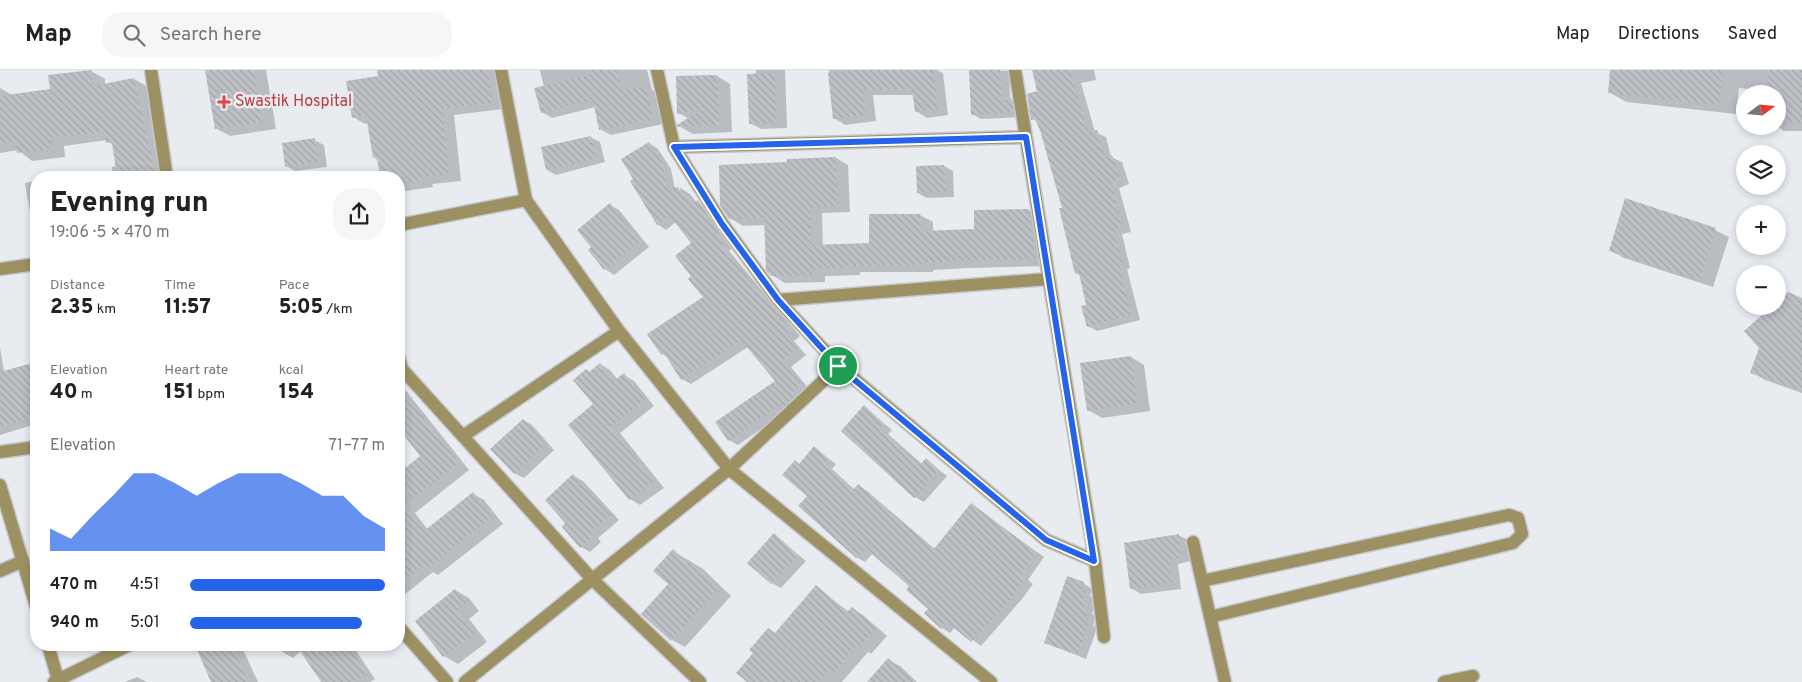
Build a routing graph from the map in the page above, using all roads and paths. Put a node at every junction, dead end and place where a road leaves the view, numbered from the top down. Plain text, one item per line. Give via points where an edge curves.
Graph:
1 (151, 70) edge
2 (501, 70) edge
3 (657, 70) edge
4 (1015, 70) edge
5 (1026, 137) junction
6 (674, 147) junction
7 (166, 171) edge
8 (526, 200) junction
9 (405, 224) edge
10 (30, 265) edge
11 (0, 269) edge
12 (1048, 279) junction
13 (778, 300) junction
14 (619, 331) junction
15 (838, 366) junction
16 (405, 372) edge
17 (463, 436) junction
18 (30, 448) edge
19 (0, 452) edge
20 (729, 469) junction
21 (0, 485) edge
22 (1193, 542) dead end
23 (23, 561) junction
24 (1094, 561) junction
25 (0, 571) edge
26 (592, 579) junction
27 (1202, 581) junction
28 (30, 585) edge
29 (1210, 617) junction
30 (405, 634) edge
31 (1104, 637) dead end
32 (49, 651) edge
33 (117, 651) edge
34 (1473, 676) dead end
35 (56, 681) edge
36 (447, 682) edge
37 (465, 682) edge
38 (700, 682) edge
39 (991, 682) edge
40 (1225, 682) edge
41 (1446, 682) edge

1 - 7 street
2 - 8 street
3 - 6 street
4 - 5 street
5 - 6 street
5 - 12 street
6 - 13 street via 722,224
8 - 9 street
8 - 14 street
10 - 11 street
12 - 13 street
12 - 24 street
13 - 15 street
14 - 17 street
14 - 20 street
15 - 20 street
15 - 24 street via 1046,540
16 - 17 street
17 - 26 street
18 - 19 street
20 - 26 street
20 - 39 street
21 - 23 street
22 - 27 street
23 - 25 street
23 - 28 street
24 - 31 street
26 - 37 street
26 - 38 street
27 - 29 street
27 - 29 street via 1509,515 1520,522 1522,534 1513,543
29 - 40 street
30 - 36 street
32 - 35 street
33 - 35 street
34 - 41 street

